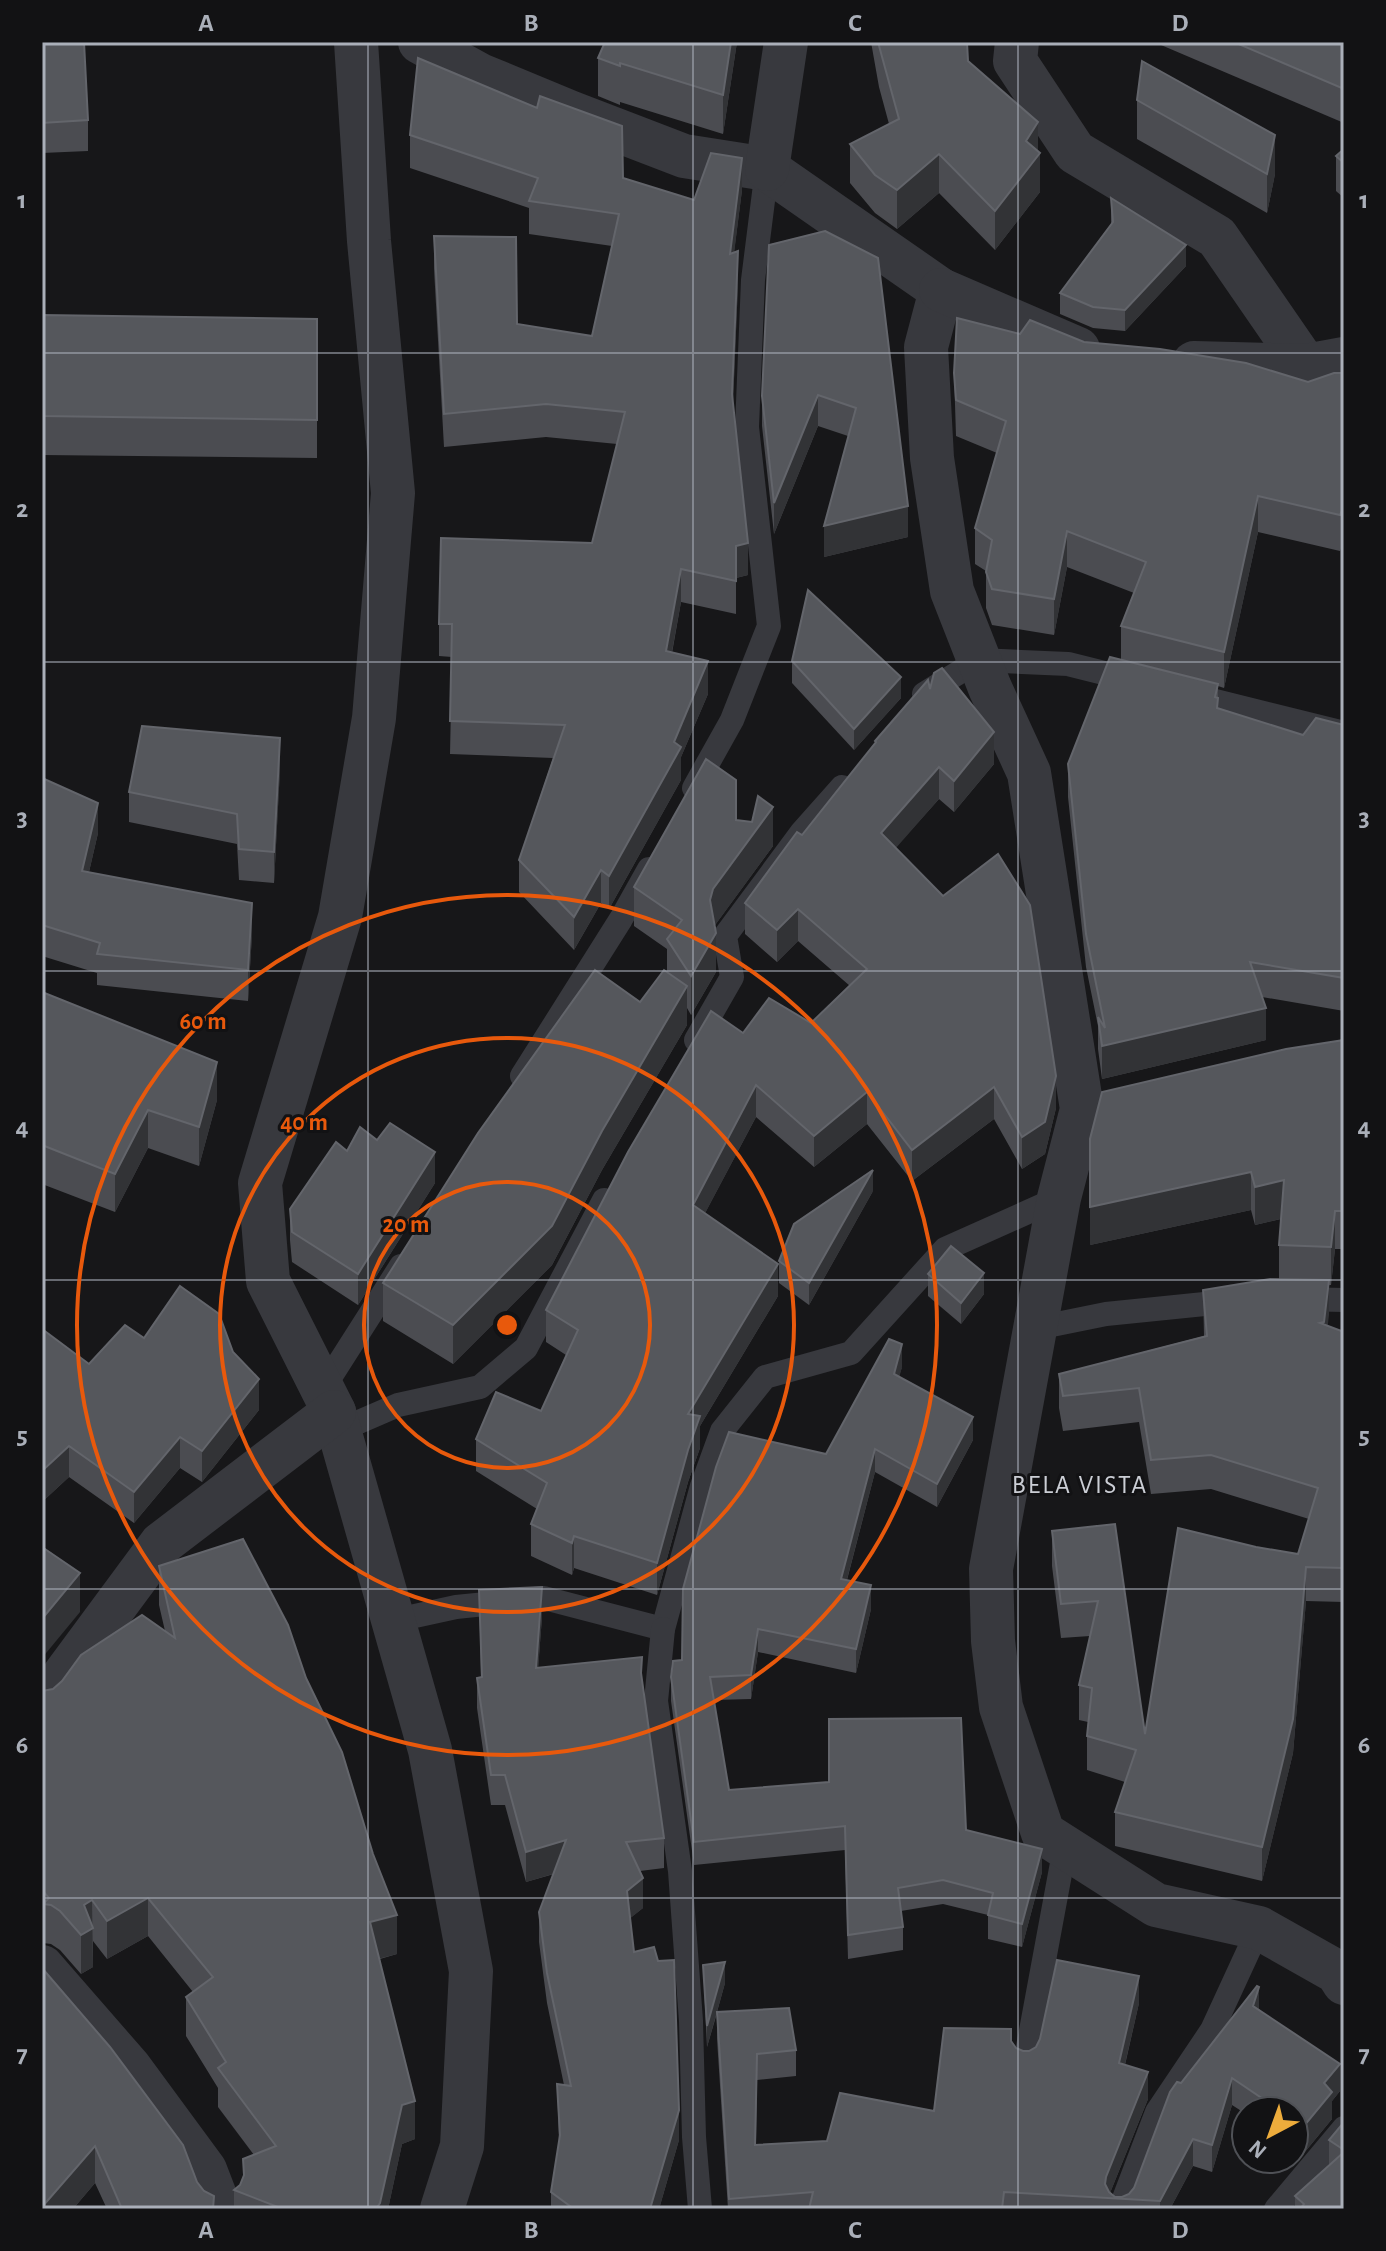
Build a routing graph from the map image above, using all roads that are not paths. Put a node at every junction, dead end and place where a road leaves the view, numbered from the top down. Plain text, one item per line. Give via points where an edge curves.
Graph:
1 (356, 42) edge
2 (420, 42) edge
3 (786, 42) edge
4 (1017, 42) edge
5 (767, 169) junction
6 (941, 290) junction
7 (1325, 363) edge
8 (979, 660) junction
9 (905, 715) edge
10 (1344, 733) edge
11 (854, 774) edge
12 (680, 813) edge
13 (658, 853) edge
14 (685, 1057) edge
15 (510, 1094) edge
16 (615, 1177) edge
17 (1059, 1198) junction
18 (416, 1242) edge
19 (1344, 1300) edge
20 (1037, 1328) junction
21 (331, 1411) junction
22 (392, 1621) junction
23 (663, 1629) junction
24 (42, 1705) edge
25 (1065, 1847) junction
26 (1259, 1928) junction
27 (42, 1967) edge
28 (1344, 1983) edge
29 (1025, 2063) edge
30 (1344, 2128) edge
31 (220, 2209) edge
32 (442, 2209) edge
33 (700, 2209) edge
34 (1120, 2209) edge
35 (1276, 2209) edge

1 - 21 street via 393,493 374,718 340,917 260,1183 268,1281
2 - 5 street via 480,75 684,156
3 - 5 street
4 - 7 street via 1015,61 1075,152 1217,237
5 - 6 street
5 - 12 lane via 753,280 747,427 769,626 732,720
6 - 7 street via 1087,353 1194,363
6 - 8 street via 926,347 932,458 952,591
8 - 9 lane via 926,692
8 - 10 lane via 1068,664
8 - 17 street via 1029,773 1097,1106
11 - 14 lane via 802,832 725,936 732,977
13 - 15 lane
16 - 21 lane via 526,1348 480,1387 398,1405
17 - 20 street
17 - 23 lane via 945,1249 851,1353 765,1377 722,1431
18 - 21 lane
19 - 20 lane via 1261,1298 1106,1314
20 - 25 street via 991,1569 993,1641 1001,1707 1043,1833
21 - 22 street
21 - 24 street via 161,1544
22 - 23 lane via 456,1607 544,1598
22 - 32 street via 430,1750 471,1971 462,2146
23 - 33 lane via 656,1701 680,1871
25 - 26 street via 1156,1905
25 - 29 lane
26 - 28 street via 1337,1972
26 - 34 lane via 1212,2030 1157,2112
27 - 31 street via 130,2068 205,2170
30 - 35 lane

